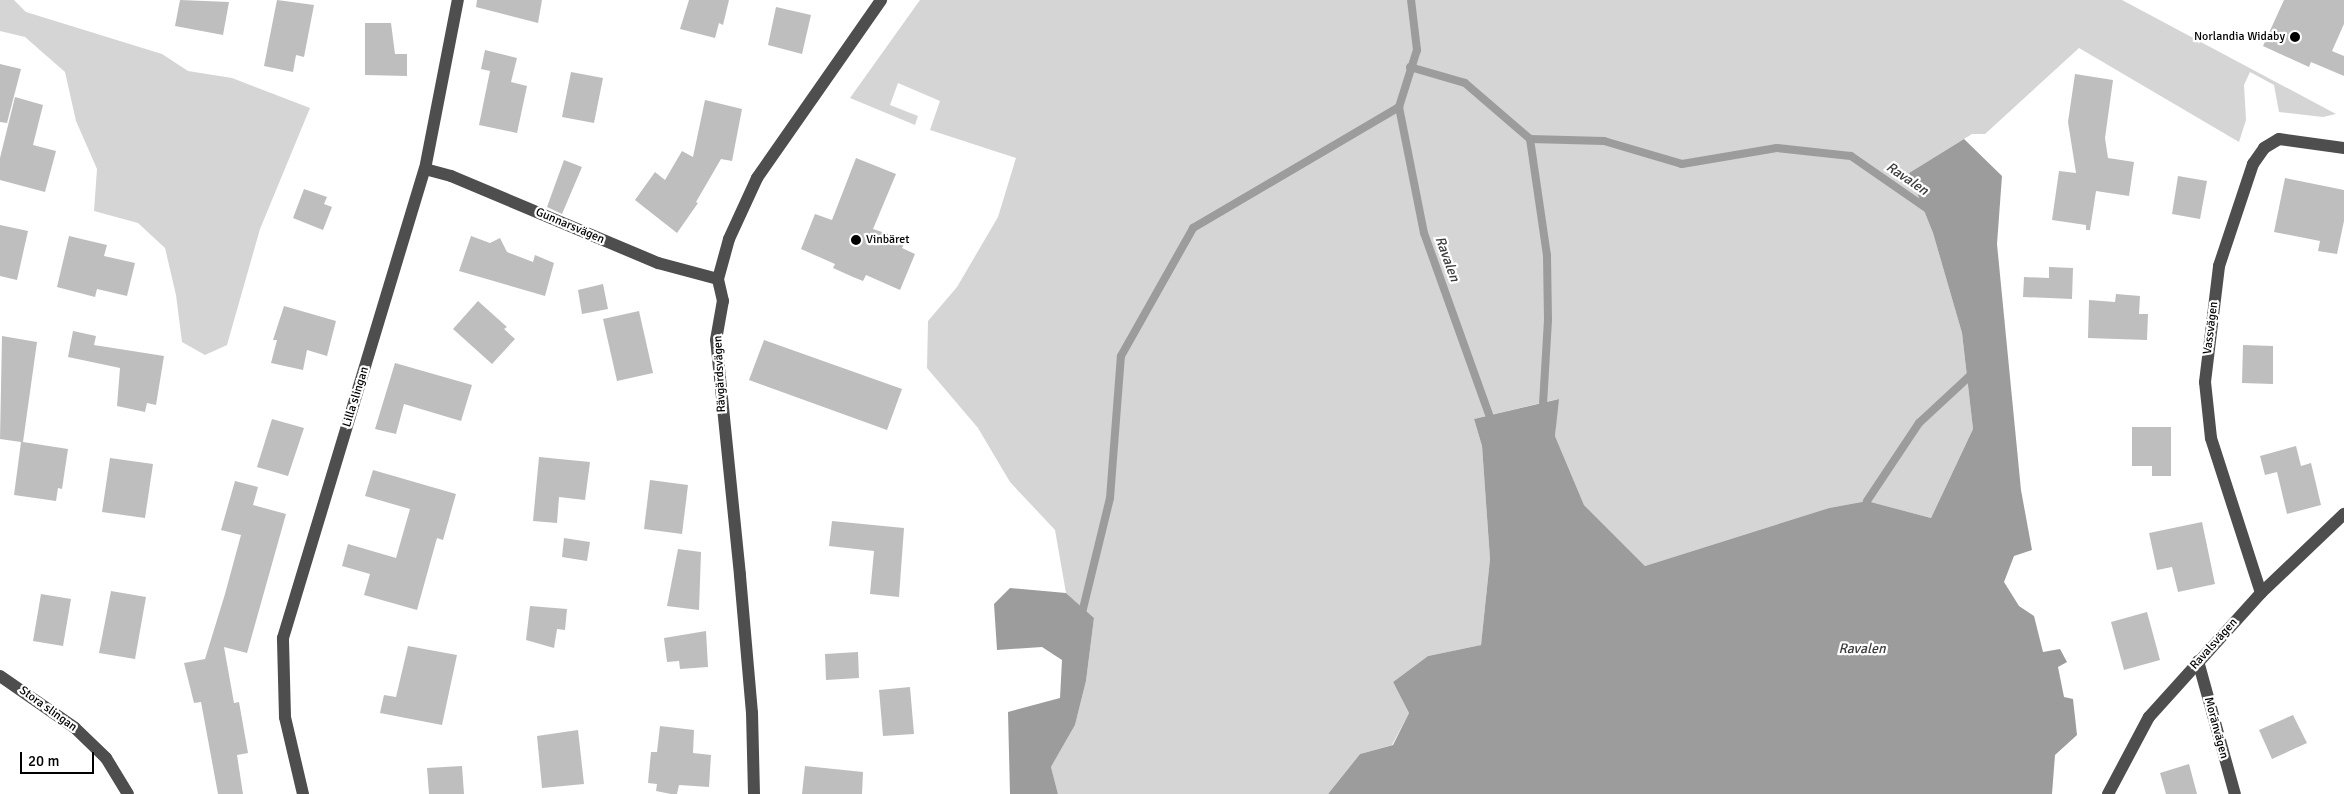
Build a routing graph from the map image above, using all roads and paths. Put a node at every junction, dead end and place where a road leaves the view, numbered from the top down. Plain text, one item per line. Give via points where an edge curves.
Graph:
1 (458, 0) edge
2 (881, 0) edge
3 (2344, 148) edge
4 (424, 169) junction
5 (718, 279) junction
6 (2344, 514) edge
7 (2261, 593) junction
8 (2198, 661) junction
9 (0, 676) edge
10 (128, 794) edge
11 (303, 794) edge
12 (754, 794) edge
13 (2108, 794) edge
14 (2235, 794) edge

1 - 4 street, Lilla slingan
2 - 5 street, Rävgärdsvägen via 757,178 729,238
3 - 7 street, Vassvägen via 2279,139 2264,148 2250,172 2219,266 2205,382 2211,438
4 - 5 street, Gunnarsvägen via 451,176 658,263
4 - 11 street, Lilla slingan via 283,638 285,717
5 - 12 street, Rävgärdsvägen via 723,301 716,340 717,358 752,713
6 - 7 street, Ravalsvägen
7 - 8 street, Ravalsvägen
8 - 13 street, Ravalsvägen via 2150,717
8 - 14 street, Moränvägen
9 - 10 street, Stora slingan via 75,728 106,758

